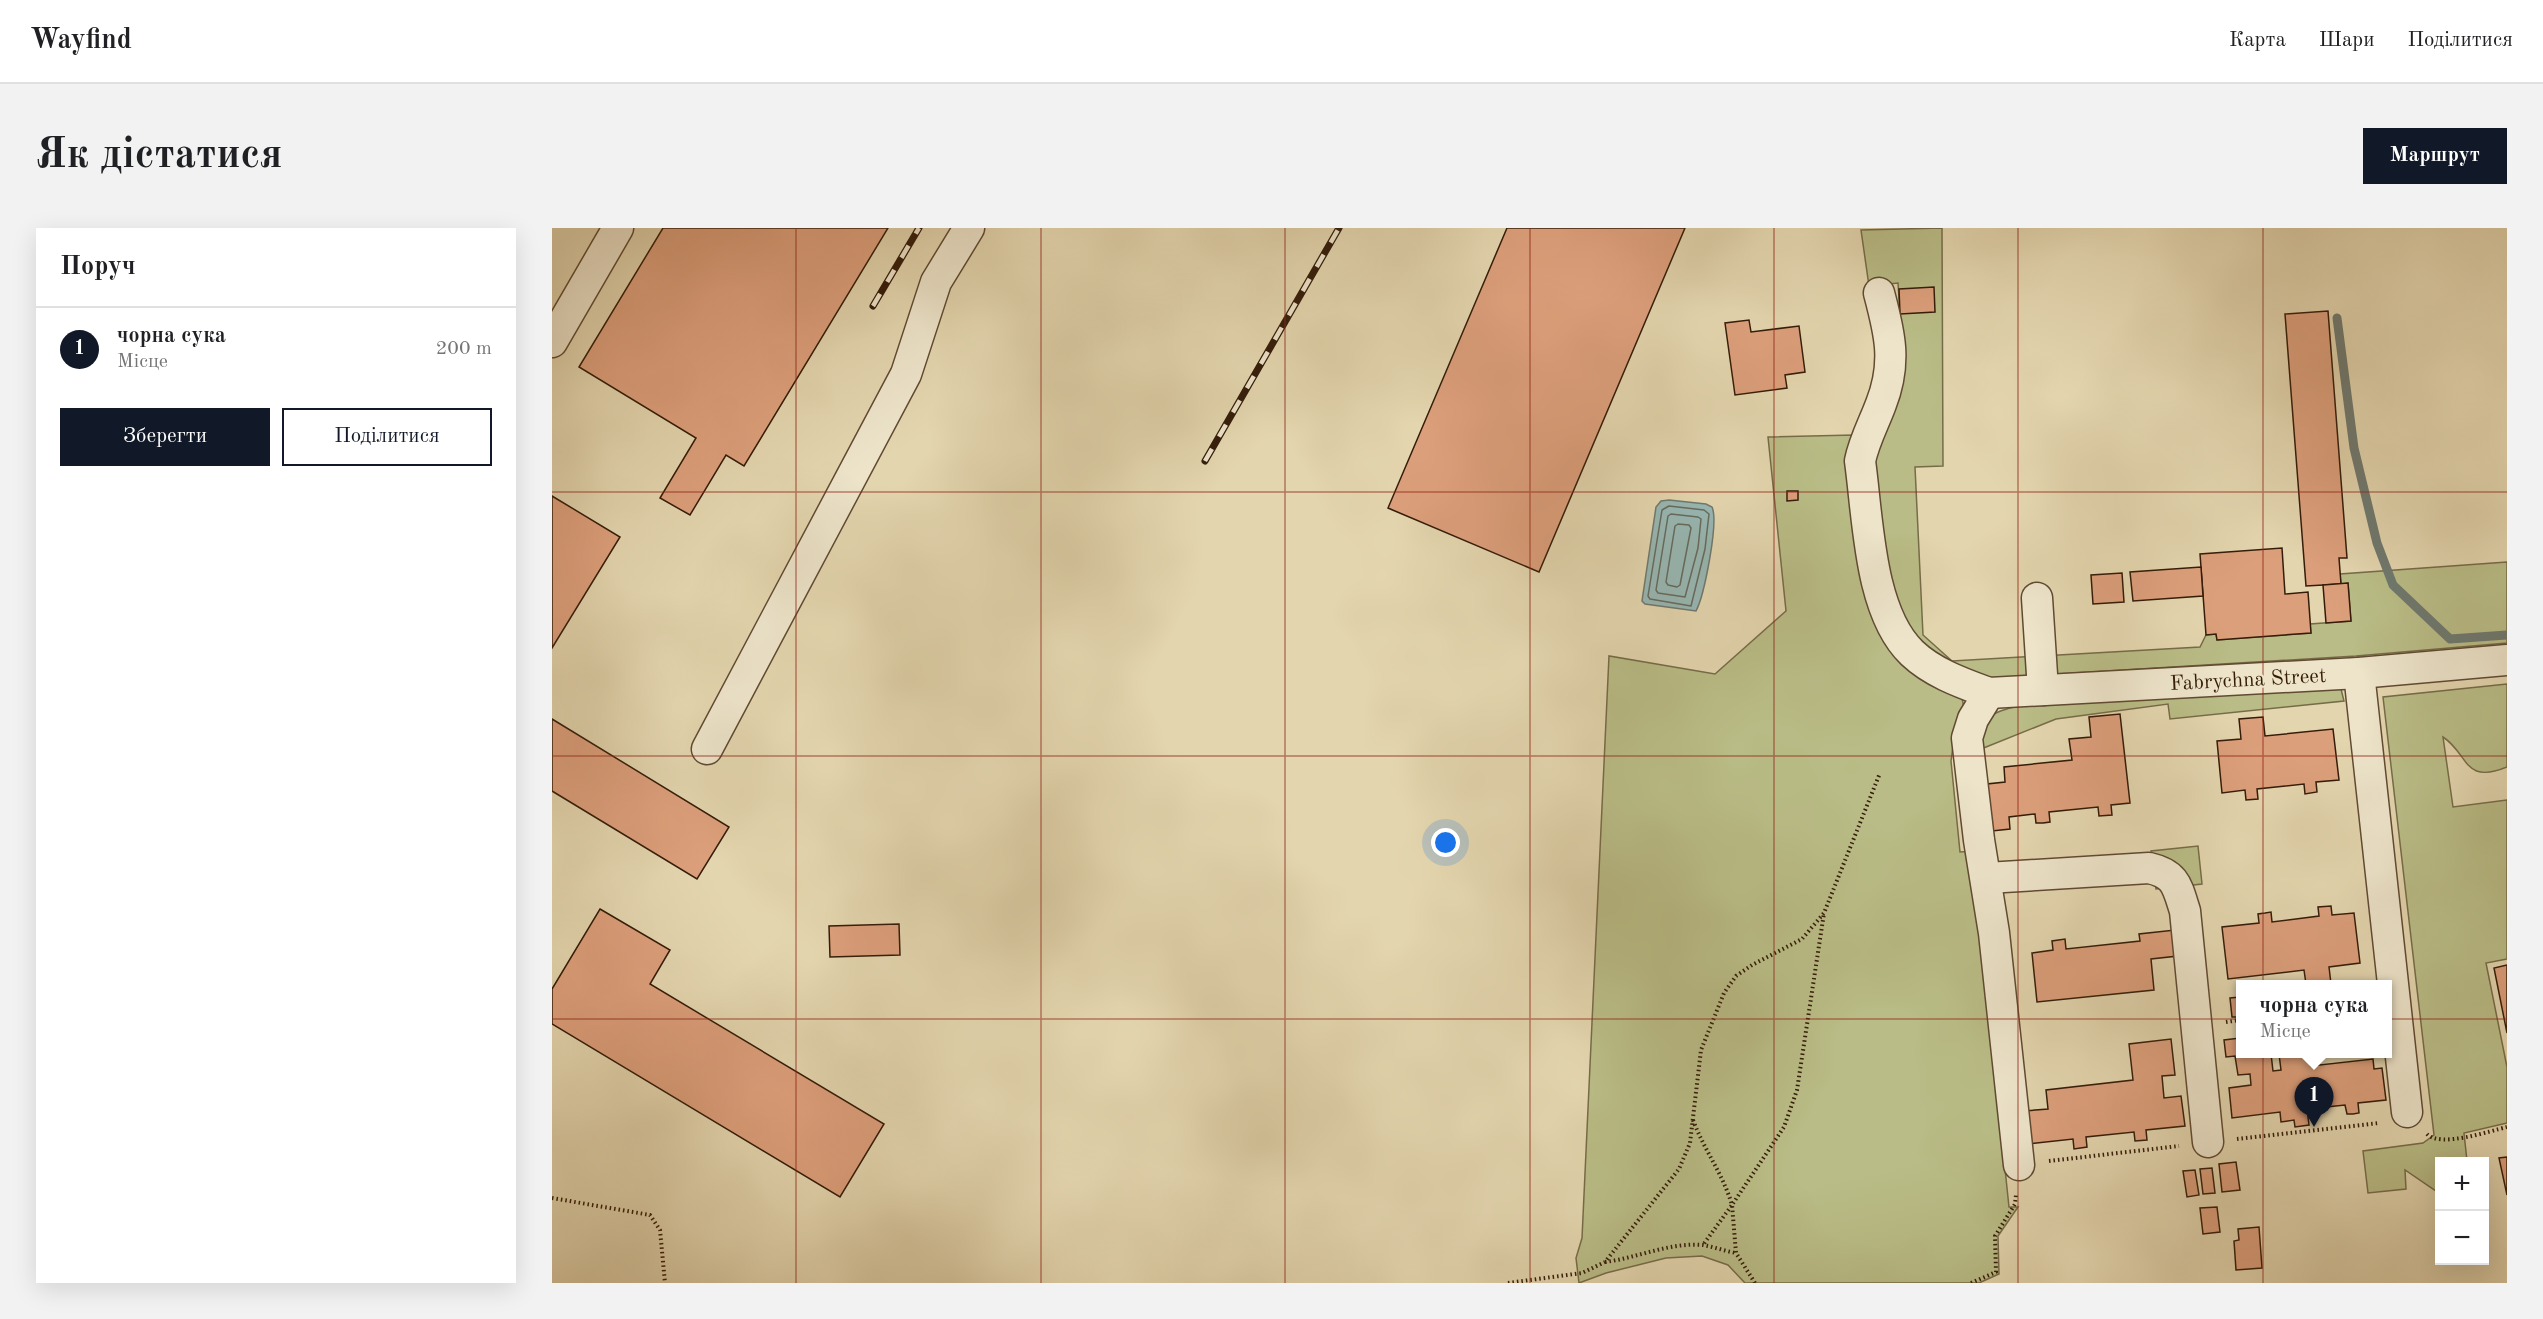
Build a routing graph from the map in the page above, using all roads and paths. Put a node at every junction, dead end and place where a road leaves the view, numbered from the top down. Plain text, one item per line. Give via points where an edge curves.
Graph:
1 (618, 228) edge
2 (969, 228) edge
3 (1879, 293) dead end
4 (552, 342) edge
5 (2037, 598) dead end
6 (2507, 660) edge
7 (2359, 673) junction
8 (2043, 690) junction
9 (1989, 693) junction
10 (707, 749) dead end
11 (1880, 773) dead end
12 (1987, 878) junction
13 (1824, 913) junction
14 (2407, 1112) joint
15 (1693, 1119) junction
16 (2507, 1126) edge
17 (2208, 1143) dead end
18 (2019, 1165) joint
19 (552, 1198) edge
20 (1732, 1205) junction
21 (1702, 1245) junction
22 (1736, 1253) junction
23 (1605, 1263) junction
24 (665, 1283) edge
25 (1508, 1283) edge
26 (1755, 1283) edge
27 (1971, 1283) edge

1 - 4 street
2 - 10 street via 936,282 906,374
3 - 9 street via 1892,358 1882,402 1860,461 1881,592 1892,625 1912,653 1951,679
5 - 8 street
6 - 7 street, Fabrychna Street
7 - 8 street, Fabrychna Street
7 - 14 street
8 - 9 street, Fabrychna Street
9 - 12 street via 1967,738
11 - 13 path
12 - 17 street via 2149,868 2164,871 2177,884 2185,910
12 - 18 street
13 - 15 path via 1802,939 1752,964 1736,976 1724,993 1701,1050
13 - 20 path via 1797,1090 1784,1127
14 - 16 path via 2436,1139 2466,1137
15 - 20 path
15 - 23 path via 1690,1143 1679,1169
18 - 27 path via 2015,1204 1995,1236 1996,1272
19 - 24 path via 650,1215 660,1230
20 - 21 path
20 - 22 path
21 - 22 path
21 - 23 path via 1663,1248
22 - 26 path
23 - 25 path via 1582,1273

